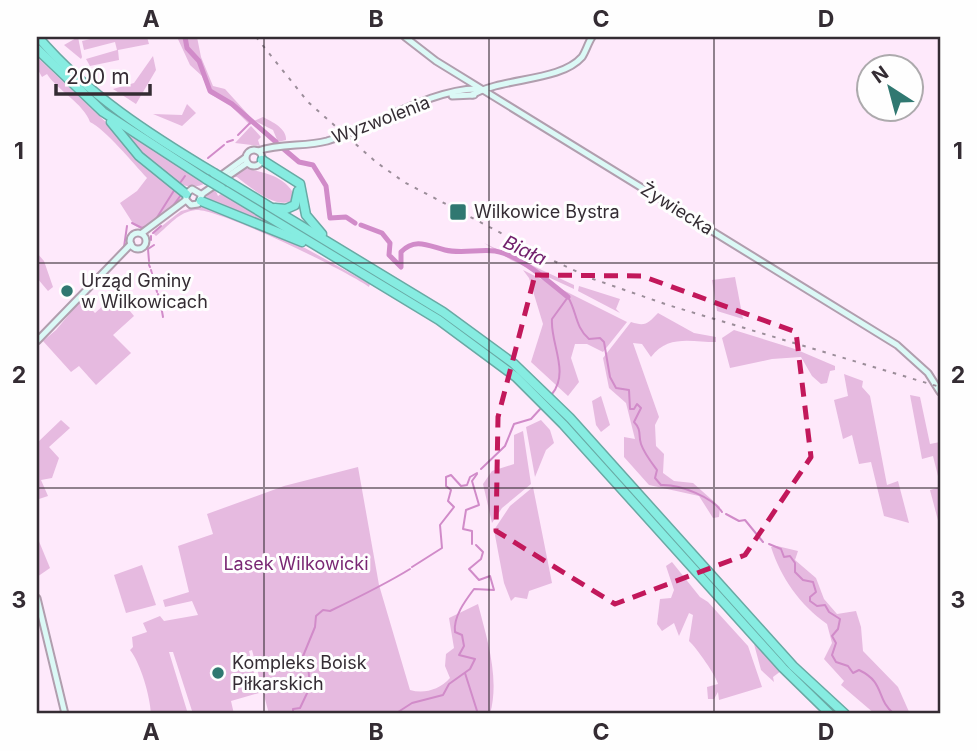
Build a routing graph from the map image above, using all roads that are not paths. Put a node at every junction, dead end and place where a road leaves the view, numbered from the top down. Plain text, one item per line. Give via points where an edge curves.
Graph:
1 (38, 37) edge
2 (405, 37) edge
3 (592, 37) edge
4 (37, 50) edge
5 (467, 80) junction
6 (466, 89) junction
7 (485, 90) junction
8 (445, 96) junction
9 (103, 112) junction
10 (260, 157) junction
11 (246, 161) junction
12 (210, 176) junction
13 (200, 196) junction
14 (187, 199) junction
15 (262, 202) junction
16 (144, 235) junction
17 (133, 246) junction
18 (343, 251) junction
19 (328, 253) junction
20 (37, 341) edge
21 (537, 391) junction
22 (940, 392) edge
23 (567, 421) junction
24 (37, 598) edge
25 (65, 714) edge
26 (830, 714) edge
27 (845, 714) edge

1 - 12 highway via 100,98
2 - 5 street, Żywiecka
3 - 7 street, Wyzwolenia via 581,58 555,72
4 - 9 highway
5 - 6 street
5 - 7 street, Żywiecka
6 - 7 street, Wyzwolenia
6 - 8 street, Wyzwolenia
7 - 8 street, Wyzwolenia
7 - 22 street, Żywiecka via 890,340 916,361
8 - 10 street, Wyzwolenia via 330,140 276,147
9 - 12 highway
9 - 14 highway via 139,156
10 - 11 street via 253,166
10 - 11 street via 250,150
10 - 15 highway via 293,183 299,196 295,205 286,209
10 - 18 highway via 300,184 308,220
11 - 13 street
12 - 15 highway, bridge
12 - 19 highway, bridge via 221,188
13 - 14 street via 196,205
13 - 14 street via 192,189
13 - 19 highway
14 - 16 street
15 - 18 highway
16 - 17 street via 145,246
16 - 17 street via 132,235
17 - 20 street
18 - 21 highway via 464,326
19 - 21 highway via 466,338
21 - 23 highway
23 - 26 highway via 783,668
23 - 27 highway via 793,666
24 - 25 street

